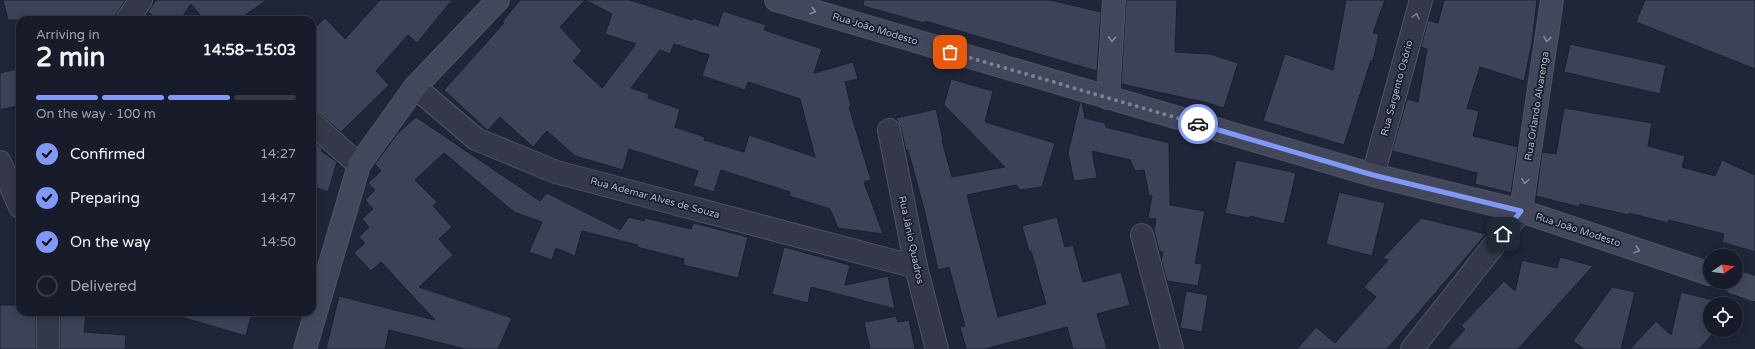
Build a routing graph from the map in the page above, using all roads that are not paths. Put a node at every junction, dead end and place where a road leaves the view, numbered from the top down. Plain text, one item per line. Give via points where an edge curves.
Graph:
1 (141, 0) edge
2 (498, 0) edge
3 (776, 0) edge
4 (1114, 0) edge
5 (1420, 0) edge
6 (1552, 0) edge
7 (130, 16) edge
8 (415, 87) junction
9 (1108, 98) junction
10 (316, 127) edge
11 (889, 130) dead end
12 (0, 162) edge
13 (359, 165) junction
14 (1373, 175) junction
15 (16, 198) edge
16 (1521, 211) junction
17 (1142, 235) dead end
18 (916, 267) junction
19 (1703, 272) edge
20 (1743, 285) edge
21 (1755, 289) edge
22 (316, 312) edge
23 (48, 316) edge
24 (315, 316) edge
25 (48, 349) edge
26 (305, 349) edge
27 (937, 349) edge
28 (1172, 349) edge
29 (1412, 349) edge

1 - 7 street
2 - 8 main road
3 -> 9 main road, Rua João Modesto
4 -> 9 main road
14 -> 5 street, Rua Sargento Osório
6 -> 16 main road, Rua Orlando Alvarenga
8 - 13 main road
8 - 18 street, Rua Ademar Alves de Souza via 476,139 556,172
9 - 14 main road, Rua João Modesto
10 - 13 street
11 - 18 street, Rua Jânio Quadros
12 - 15 street
13 - 22 main road
14 - 16 main road, Rua João Modesto
16 -> 19 main road, Rua João Modesto
16 - 29 street
17 - 28 street
18 - 27 street, Rua Jânio Quadros
20 - 21 main road
23 - 25 street
24 - 26 main road

